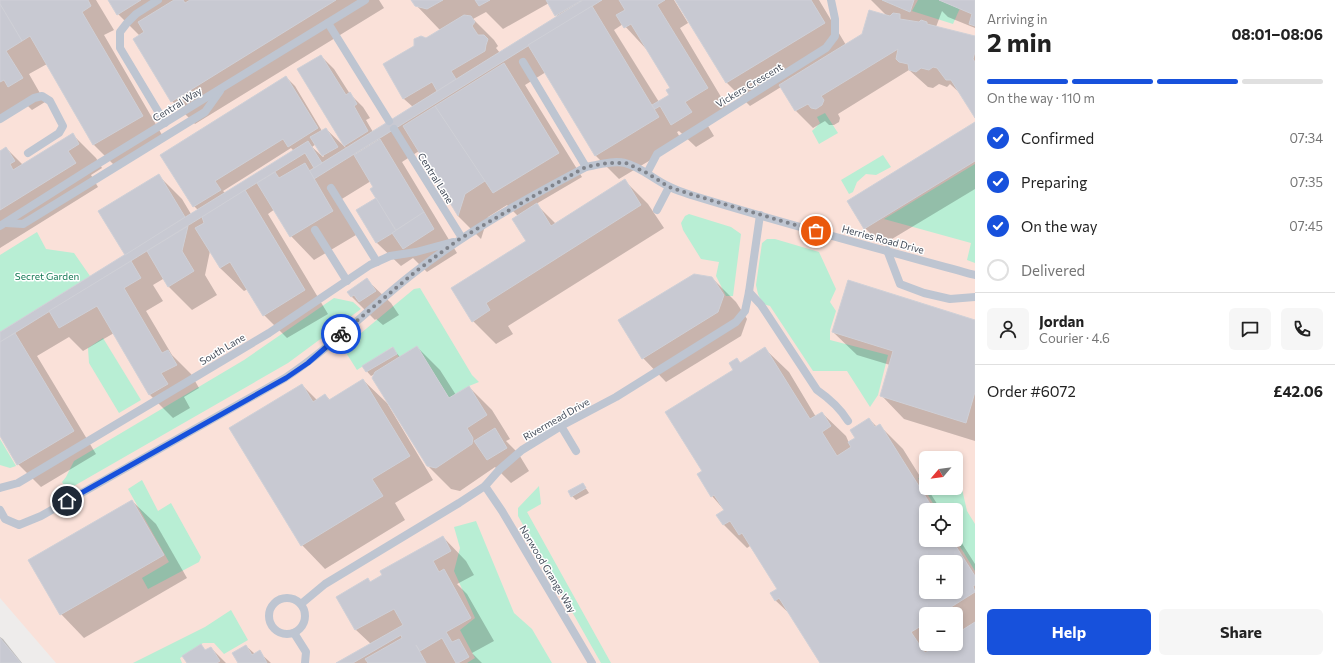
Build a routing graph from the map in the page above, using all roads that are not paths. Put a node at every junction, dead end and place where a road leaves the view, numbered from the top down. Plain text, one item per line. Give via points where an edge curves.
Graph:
1 (158, 0) edge
2 (364, 0) edge
3 (831, 0) edge
4 (328, 23) junction
5 (523, 62) dead end
6 (222, 88) junction
7 (0, 119) edge
8 (389, 121) dead end
9 (165, 123) junction
10 (394, 129) dead end
11 (28, 153) dead end
12 (586, 167) junction
13 (647, 173) junction
14 (669, 187) junction
15 (331, 188) dead end
16 (657, 210) dead end
17 (760, 215) junction
18 (3, 225) edge
19 (316, 230) dead end
20 (460, 239) junction
21 (887, 250) junction
22 (377, 262) junction
23 (975, 275) edge
24 (347, 281) junction
25 (749, 292) junction
26 (975, 297) edge
27 (848, 421) dead end
28 (561, 426) junction
29 (576, 451) dead end
30 (485, 486) junction
31 (0, 488) edge
32 (0, 510) edge
33 (301, 604) junction
34 (294, 633) junction
35 (305, 663) edge
36 (592, 663) edge

1 - 9 lane via 127,23 120,32 120,48
2 - 4 lane, Central Way
3 - 13 lane, Vickers Crescent via 835,36 826,48 657,154
4 - 6 lane, Central Way
4 - 8 lane
5 - 12 lane
6 - 9 lane, Central Way
6 - 18 lane via 205,112 199,116 24,224
7 - 11 lane via 34,98 42,96 50,102 63,126 59,133
9 - 18 lane, Central Way
10 - 20 lane, Central Lane
12 - 13 lane, Herries Road Drive via 626,163
12 - 20 lane, Herries Road Drive
13 - 14 lane, Herries Road Drive
14 - 16 lane
14 - 17 lane, Herries Road Drive
15 - 22 lane
17 - 21 lane, Herries Road Drive
17 - 25 lane, Rivermead Drive
19 - 24 lane
20 - 22 lane, South Lane via 416,252 390,256
20 - 32 lane via 415,272 308,363 286,378 41,516 19,525 4,519
21 - 23 lane, Herries Road Drive
21 - 26 lane via 900,284 950,299
22 - 24 lane, South Lane
24 - 31 lane, South Lane via 269,333 18,483
25 - 27 lane via 761,305 817,390 840,409
25 - 28 lane, Rivermead Drive via 745,311 736,322 616,397
28 - 29 lane
28 - 30 lane, Rivermead Drive via 522,450
30 - 33 lane, Rivermead Drive via 325,584
30 - 36 lane, Norwood Grange Way
33 - 34 lane via 305,615 304,624
33 - 34 lane via 289,598 282,599 272,606 270,612 269,619 274,628 287,634
34 - 35 lane via 306,652

